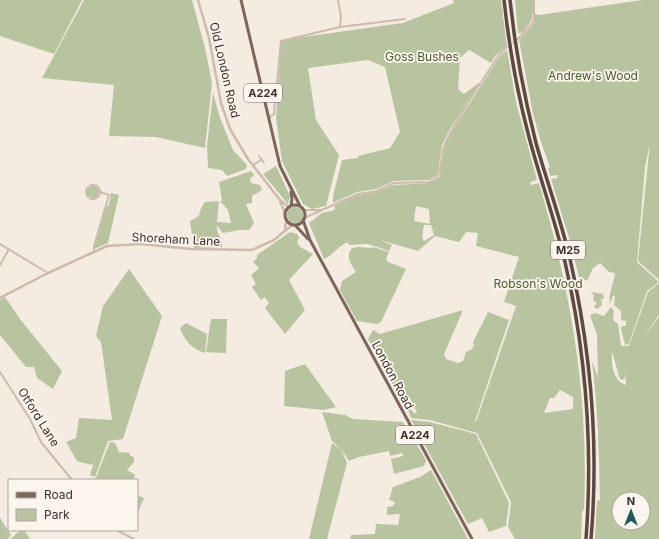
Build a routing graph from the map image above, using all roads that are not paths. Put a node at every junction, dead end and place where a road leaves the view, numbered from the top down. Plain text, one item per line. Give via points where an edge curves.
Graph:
1 (198, 0) edge
2 (241, 0) edge
3 (338, 0) edge
4 (504, 0) edge
5 (510, 0) edge
6 (534, 0) edge
7 (405, 19) dead end
8 (340, 27) junction
9 (518, 39) tunnel mouth
10 (505, 50) tunnel mouth
11 (269, 118) junction
12 (259, 156) dead end
13 (261, 160) junction
14 (264, 163) dead end
15 (253, 165) junction
16 (291, 190) junction
17 (100, 192) junction
18 (280, 200) junction
19 (290, 206) junction
20 (300, 206) junction
21 (304, 210) junction
22 (321, 210) junction
23 (284, 213) junction
24 (304, 219) junction
25 (286, 221) junction
26 (294, 225) junction
27 (284, 230) junction
28 (310, 240) junction
29 (0, 244) edge
30 (9, 249) junction
31 (94, 252) junction
32 (0, 265) edge
33 (48, 272) junction
34 (0, 298) edge
35 (0, 372) edge
36 (71, 479) edge
37 (118, 531) edge
38 (134, 539) edge
39 (472, 539) edge
40 (586, 539) edge
41 (591, 539) edge

1 - 15 street, Old London Road via 209,38 223,111 235,139
2 - 11 main road, A224
3 - 8 street
4 - 40 highway, M25 via 520,98 563,254 579,338 588,429
5 - 41 highway, M25 via 525,98 570,258 585,336 594,434
6 - 9 street via 534,21
7 - 8 street
8 - 11 street via 281,41 274,114
10 - 22 street via 498,56 452,128 444,146 439,175 434,180 394,183 358,194
11 - 16 main road, A224 via 280,166
12 - 13 street
13 - 14 street
13 - 15 street
15 - 18 street, Old London Road
16 - 19 main road, A224
16 - 20 main road, A224
17 - 17 street via 99,187 90,185 87,196 96,199
17 - 31 street via 109,196
18 - 19 street, Old London Road
18 - 23 street, Old London Road
19 - 20 main road
19 - 23 main road
20 - 21 main road
21 - 22 street
21 - 24 main road
22 - 24 street
23 - 25 main road
24 - 26 main road
24 - 28 main road, London Road / A224
25 - 26 main road
25 - 27 street
26 - 27 street, Shoreham Lane
26 - 28 main road, London Road / A224
27 - 31 street, Shoreham Lane via 274,240 249,250 191,249 142,244 107,246
28 - 39 main road, London Road / A224
29 - 30 street
30 - 32 street
30 - 33 street
31 - 33 street, Shoreham Lane
33 - 34 street, Shoreham Lane
35 - 36 street, Otford Lane via 41,442
37 - 38 street

